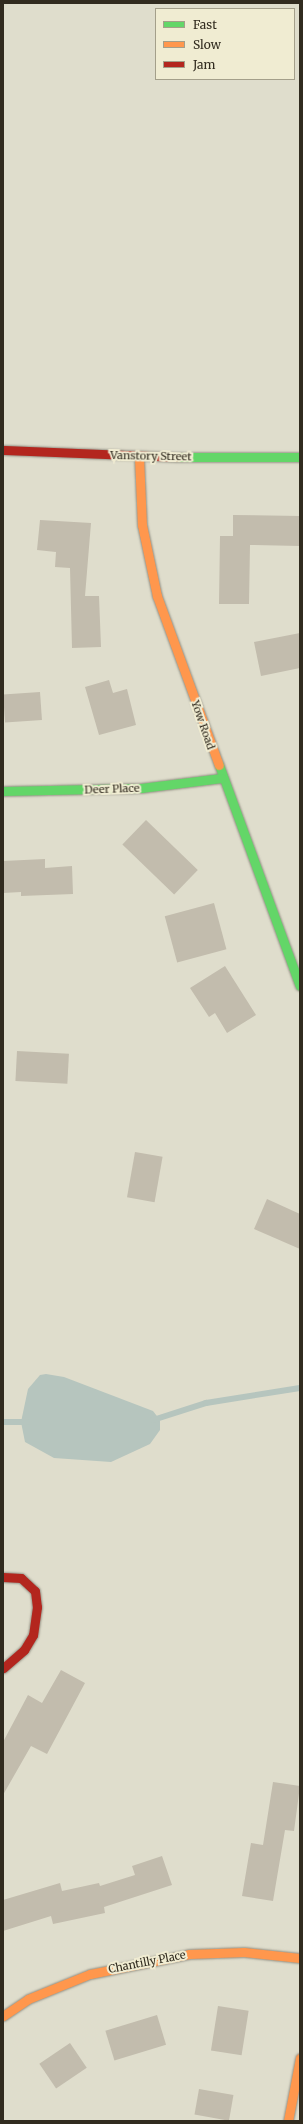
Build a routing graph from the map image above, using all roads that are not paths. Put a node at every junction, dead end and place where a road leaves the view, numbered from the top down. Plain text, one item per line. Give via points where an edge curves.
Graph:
1 (3, 450) edge
2 (139, 457) junction
3 (300, 457) edge
4 (221, 778) junction
5 (3, 791) edge
6 (300, 986) edge
7 (3, 1577) edge
8 (3, 1668) edge
9 (300, 1958) edge
10 (3, 2016) edge
11 (300, 2058) edge
12 (288, 2121) edge

1 - 2 street, Vanstory Street
2 - 3 street, Vanstory Street
2 - 4 street, Yow Road via 142,524 157,596
4 - 5 street, Deer Place via 141,788
4 - 6 street, Yow Road
7 - 8 street via 21,1578 34,1591 37,1607 33,1635 24,1650
9 - 10 street, Chantilly Place via 244,1952 189,1954 90,1974 28,1999
11 - 12 street

